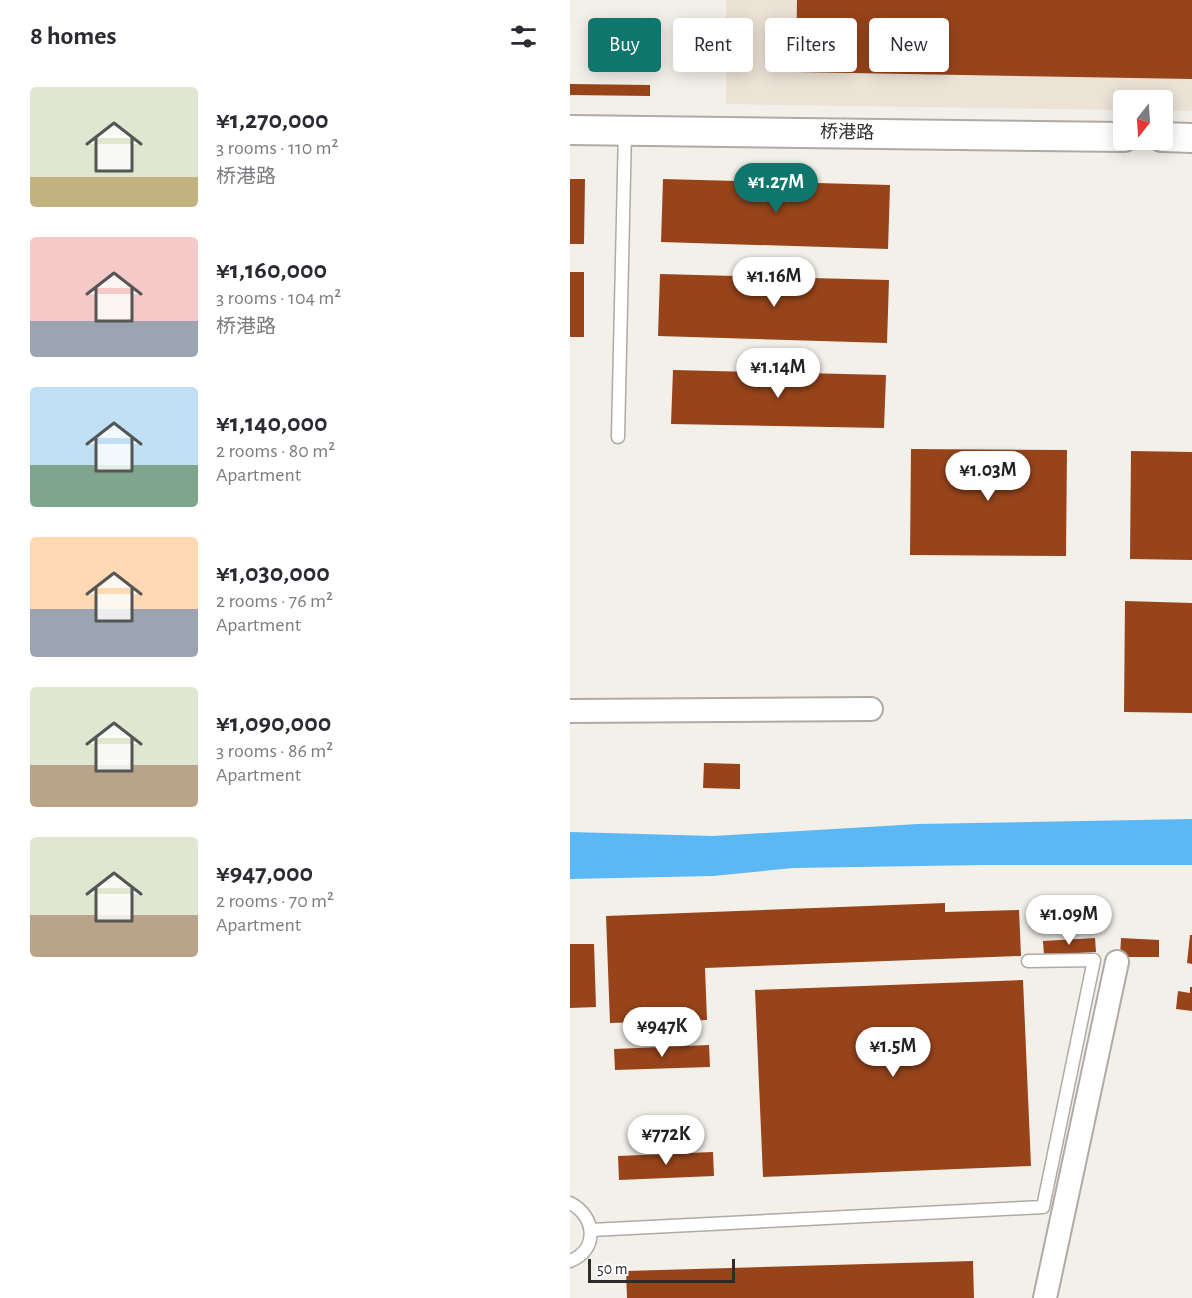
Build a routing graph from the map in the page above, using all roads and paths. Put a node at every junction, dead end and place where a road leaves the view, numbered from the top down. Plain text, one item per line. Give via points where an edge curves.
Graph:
1 (570, 130) edge
2 (625, 130) junction
3 (1113, 137) edge
4 (1173, 137) edge
5 (1192, 138) edge
6 (618, 437) dead end
7 (872, 709) dead end
8 (570, 711) edge
9 (1028, 961) dead end
10 (1117, 962) dead end
11 (570, 1203) edge
12 (591, 1230) junction
13 (570, 1261) edge
14 (1045, 1298) edge

1 - 2 street, 桥港路
2 - 3 street, 桥港路
2 - 6 lane
4 - 5 street
7 - 8 street
9 - 12 lane via 1094,960 1043,1207
10 - 14 street
11 - 12 lane via 588,1219
12 - 13 lane via 583,1252

